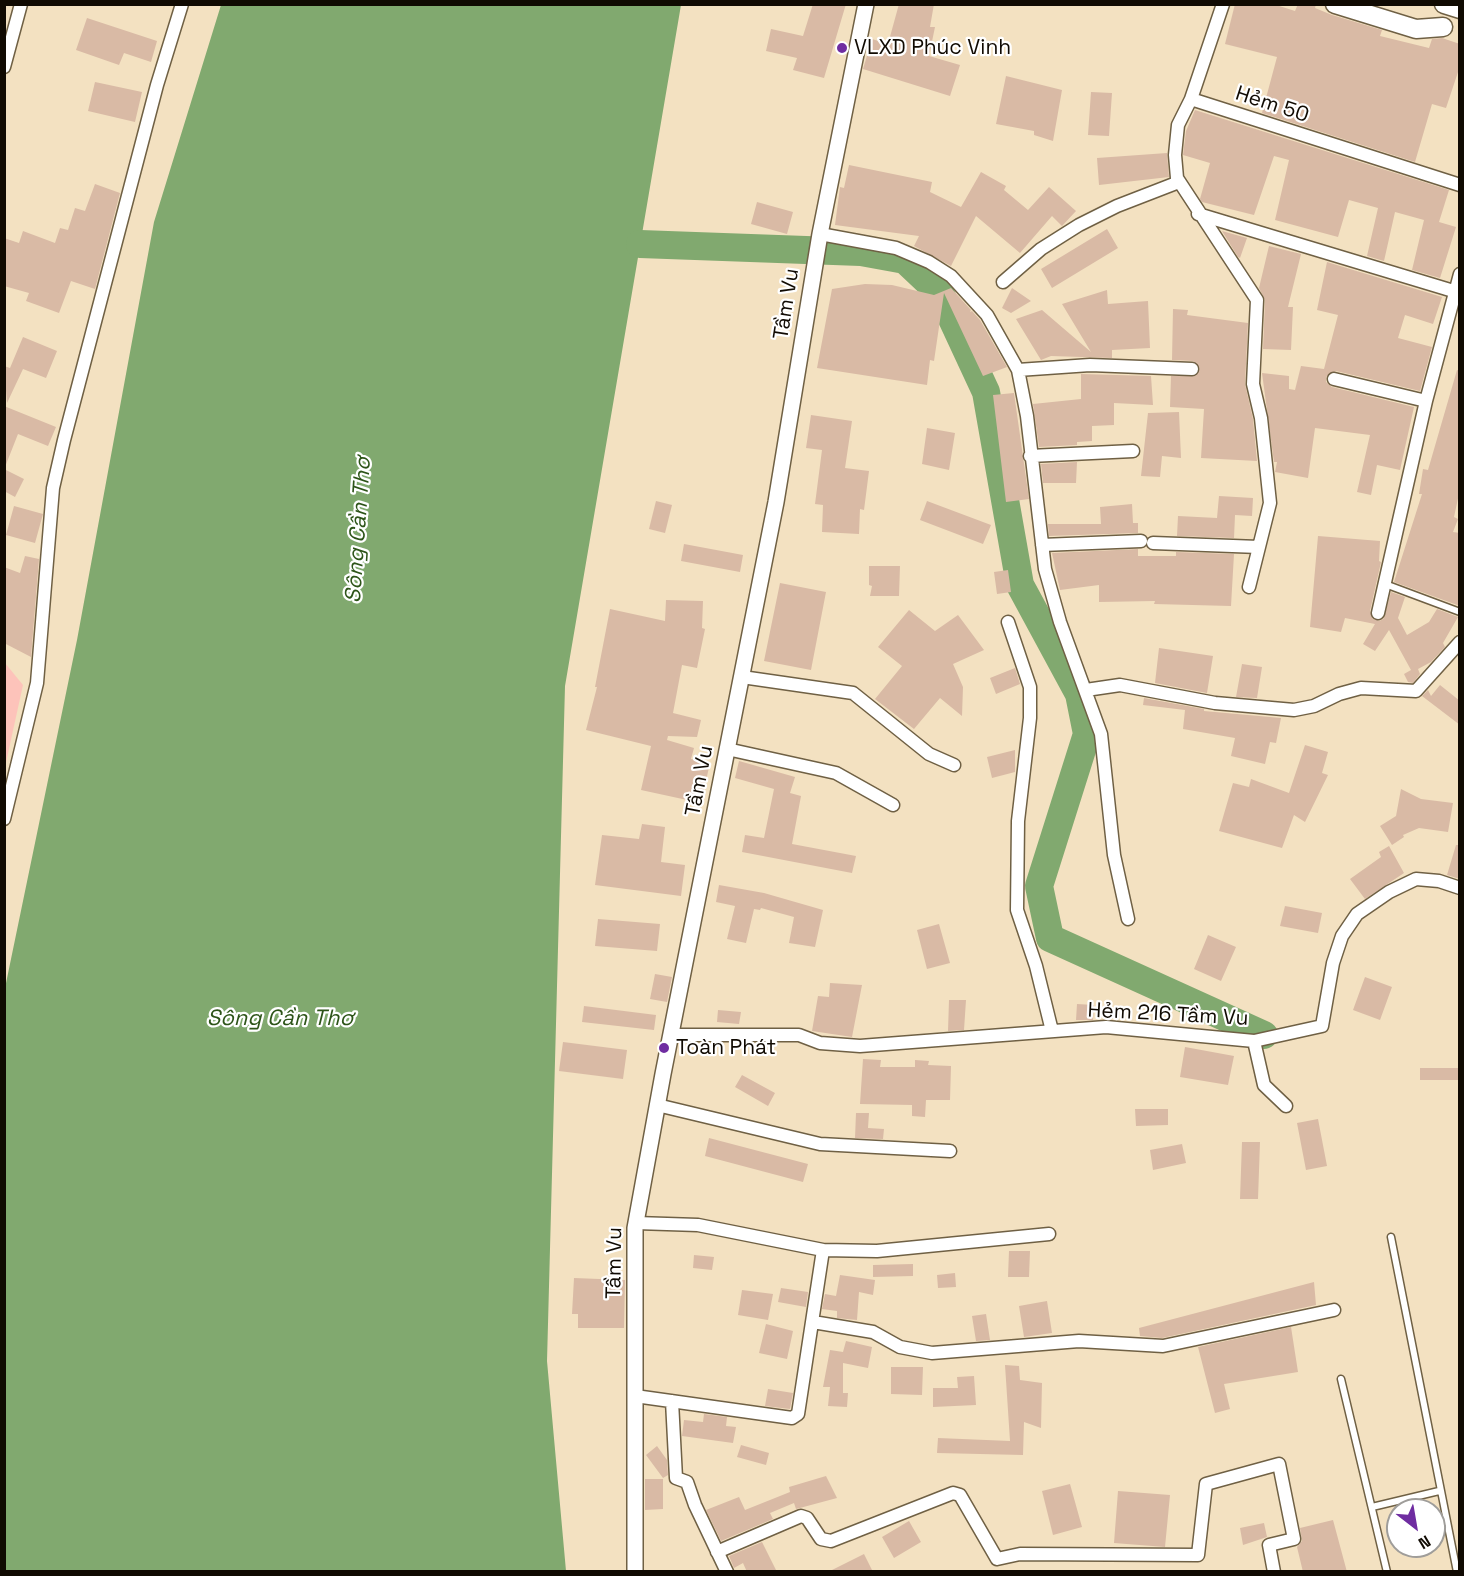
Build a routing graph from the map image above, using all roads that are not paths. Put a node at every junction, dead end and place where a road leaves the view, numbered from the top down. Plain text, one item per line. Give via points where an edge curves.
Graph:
1 (21, 4) edge
2 (182, 4) edge
3 (866, 4) edge
4 (1223, 4) edge
5 (1335, 4) edge
6 (1372, 4) edge
7 (1451, 29) edge
8 (4, 67) edge
9 (1191, 99) junction
10 (1179, 182) junction
11 (1460, 185) edge
12 (1198, 214) junction
13 (820, 235) junction
14 (1460, 274) edge
15 (1003, 282) dead end
16 (1457, 292) edge
17 (1192, 369) dead end
18 (1018, 370) junction
19 (1334, 379) dead end
20 (1426, 401) junction
21 (1133, 451) dead end
22 (1030, 456) junction
23 (1042, 545) junction
24 (1259, 547) junction
25 (1385, 584) junction
26 (1249, 587) dead end
27 (1460, 612) edge
28 (1378, 613) dead end
29 (1008, 622) dead end
30 (1460, 642) edge
31 (742, 677) junction
32 (1086, 690) junction
33 (727, 749) junction
34 (954, 765) dead end
35 (893, 805) dead end
36 (4, 819) edge
37 (1460, 888) edge
38 (1128, 919) dead end
39 (1052, 1031) junction
40 (670, 1035) junction
41 (1254, 1041) junction
42 (657, 1105) junction
43 (1286, 1106) dead end
44 (950, 1151) dead end
45 (636, 1223) junction
46 (1049, 1234) dead end
47 (1391, 1238) dead end
48 (823, 1250) junction
49 (1334, 1310) dead end
50 (813, 1322) junction
51 (1341, 1379) dead end
52 (635, 1396) junction
53 (672, 1401) junction
54 (1439, 1491) junction
55 (1372, 1507) junction
56 (717, 1552) junction
57 (635, 1572) edge
58 (727, 1572) edge
59 (1274, 1572) edge
60 (1387, 1572) edge
61 (1457, 1572) edge

1 - 8 street
2 - 36 street via 157,85 53,488 37,683
3 - 13 street, Tầm Vu
4 - 9 street
5 - 7 main road via 1416,29
6 - 7 main road
9 - 10 street via 1178,125 1175,155
9 - 11 street, Hẻm 50
10 - 12 street
10 - 15 street via 1079,225 1041,249
12 - 16 street
12 - 24 street via 1257,300 1252,384 1261,418 1270,503
13 - 18 street via 896,249 951,276 987,315
13 - 31 street, Tầm Vu via 776,502
14 - 16 street
16 - 20 street
17 - 18 street via 1090,365
18 - 22 street
19 - 20 street
20 - 25 street
21 - 22 street
22 - 23 street
23 - 24 street via 1147,542
23 - 32 street via 1060,622
24 - 26 street
25 - 27 lane
25 - 28 street
29 - 39 street via 1030,687 1018,821 1017,910
30 - 32 street via 1416,691 1361,688 1294,710 1215,703 1120,685
31 - 33 street, Tầm Vu
31 - 34 street via 853,693 929,754
32 - 38 street via 1101,734 1114,855
33 - 35 street via 836,773
33 - 40 street, Tầm Vu
37 - 41 street, Hẻm 216 Tầm Vu via 1416,879 1357,914 1342,936 1333,963 1322,1026
39 - 40 street, Hẻm 216 Tầm Vu via 860,1046 820,1043 799,1035
39 - 41 street, Hẻm 216 Tầm Vu via 1106,1027
40 - 42 street, Tầm Vu
41 - 43 street via 1264,1085
42 - 44 street via 820,1144
42 - 45 street, Tầm Vu
45 - 48 street via 698,1225
45 - 52 street, Tầm Vu
46 - 48 street via 877,1251
47 - 54 lane
48 - 50 street
49 - 50 street via 1163,1347 1079,1341 932,1353 900,1347 873,1332
50 - 53 street via 798,1414 792,1418
51 - 55 lane
52 - 53 street
52 - 57 street, Tầm Vu
53 - 56 street via 676,1478 687,1482
54 - 55 lane
54 - 61 lane
55 - 60 lane
56 - 58 street
56 - 59 street via 801,1516 807,1518 821,1539 831,1541 953,1493 960,1495 997,1559 1020,1554 1198,1555 1206,1484 1279,1464 1294,1539 1269,1545

